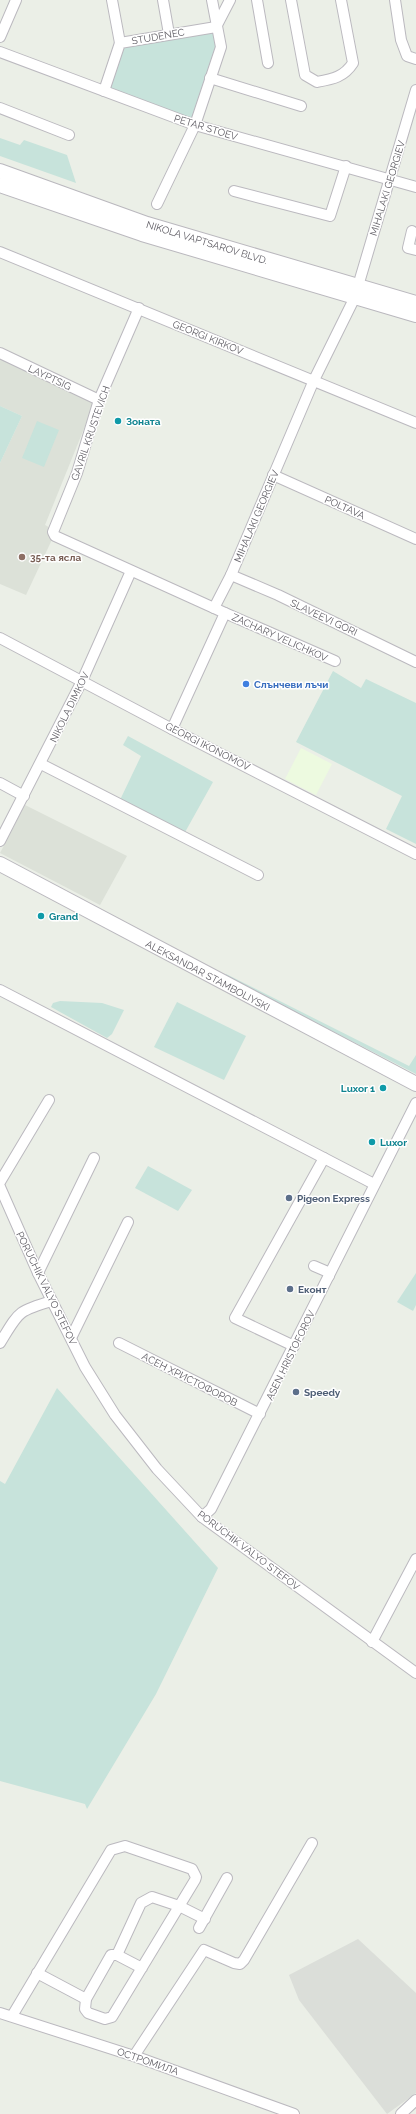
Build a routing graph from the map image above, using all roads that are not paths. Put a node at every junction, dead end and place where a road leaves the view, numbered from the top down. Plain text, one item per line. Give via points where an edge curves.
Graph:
1 (16, 0) edge
2 (112, 0) edge
3 (163, 0) edge
4 (212, 0) edge
5 (230, 0) edge
6 (257, 0) edge
7 (291, 0) edge
8 (341, 0) edge
9 (395, 0) edge
10 (216, 27) junction
11 (169, 34) junction
12 (0, 37) edge
13 (120, 43) junction
14 (0, 52) edge
15 (416, 59) edge
16 (268, 63) dead end
17 (210, 78) junction
18 (416, 90) edge
19 (104, 91) junction
20 (301, 106) dead end
21 (0, 108) edge
22 (195, 125) junction
23 (69, 135) dead end
24 (346, 166) junction
25 (0, 171) edge
26 (389, 178) junction
27 (0, 185) edge
28 (416, 187) edge
29 (234, 191) dead end
30 (156, 204) dead end
31 (412, 231) dead end
32 (416, 250) edge
33 (0, 252) edge
34 (356, 292) junction
35 (416, 303) edge
36 (139, 308) junction
37 (416, 315) edge
38 (0, 353) edge
39 (314, 380) junction
40 (99, 400) junction
41 (416, 422) edge
42 (273, 475) junction
43 (416, 539) edge
44 (131, 571) junction
45 (231, 575) junction
46 (214, 608) junction
47 (225, 613) junction
48 (0, 638) edge
49 (335, 661) dead end
50 (416, 662) edge
51 (82, 681) junction
52 (172, 728) junction
53 (41, 764) junction
54 (0, 783) edge
55 (24, 796) junction
56 (0, 841) edge
57 (416, 854) edge
58 (0, 864) edge
59 (258, 875) dead end
60 (0, 990) edge
61 (416, 1084) edge
62 (49, 1100) dead end
63 (416, 1103) edge
64 (94, 1158) dead end
65 (324, 1158) junction
66 (0, 1182) edge
67 (374, 1184) junction
68 (0, 1186) edge
69 (128, 1222) dead end
70 (314, 1266) dead end
71 (38, 1272) junction
72 (329, 1276) junction
73 (52, 1301) junction
74 (71, 1338) junction
75 (0, 1343) edge
76 (119, 1343) dead end
77 (294, 1346) junction
78 (260, 1414) junction
79 (202, 1518) junction
80 (416, 1559) edge
81 (372, 1642) junction
82 (416, 1673) edge
83 (312, 1843) dead end
84 (228, 1878) dead end
85 (179, 1906) junction
86 (205, 1919) junction
87 (199, 1928) dead end
88 (117, 1955) junction
89 (142, 1968) junction
90 (37, 1974) junction
91 (86, 1999) junction
92 (0, 2013) edge
93 (12, 2016) junction
94 (134, 2056) junction
95 (416, 2100) edge
96 (294, 2114) edge
97 (401, 2114) edge

1 - 12 street
2 - 13 street
3 - 11 street
4 - 10 street
5 - 10 street
6 - 16 street
7 - 8 street via 305,75 317,82 337,78 348,72 354,63
9 - 15 street via 401,40 407,56
10 - 11 street, STUDENEC
10 - 17 street via 221,47
11 - 13 street, STUDENEC
13 - 19 street, STUDENEC
14 - 19 street, PETAR STOEV
17 - 20 street
17 - 22 street
18 - 26 street, MIHALAKI GEORGIEV
19 - 22 street, PETAR STOEV
21 - 23 street
22 - 24 street, PETAR STOEV
22 - 30 street
24 - 26 street, PETAR STOEV
24 - 29 street via 330,216
25 - 34 street, NIKOLA VAPTSAROV BLVD. via 147,224
26 - 28 street, PETAR STOEV
26 - 34 street, MIHALAKI GEORGIEV
27 - 34 street, NIKOLA VAPTSAROV BLVD. via 142,234
31 - 32 street via 408,248
33 - 36 street, GEORGI KIRKOV
34 - 35 street, NIKOLA VAPTSAROV BLVD.
34 - 37 street, NIKOLA VAPTSAROV BLVD.
34 - 39 street, MIHALAKI GEORGIEV
36 - 39 street, GEORGI KIRKOV
36 - 40 street, GAVRIL KRUSTEVICH
38 - 40 street, LAYPTSIG
39 - 41 street, GEORGI KIRKOV
39 - 42 street, MIHALAKI GEORGIEV
40 - 44 street, GAVRIL KRUSTEVICH via 77,473 54,528 55,536
42 - 43 street, POLTAVA
42 - 45 street, MIHALAKI GEORGIEV
44 - 46 street
44 - 51 street, NIKOLA DIMKOV
45 - 46 street, MIHALAKI GEORGIEV
45 - 50 street, SLAVEEVI GORI
46 - 47 street
47 - 49 street, ZACHARY VELICHKOV
47 - 52 street
48 - 51 street, GEORGI IKONOMOV
51 - 52 street, GEORGI IKONOMOV
51 - 53 street, NIKOLA DIMKOV
52 - 57 street, GEORGI IKONOMOV
53 - 55 street, NIKOLA DIMKOV
53 - 59 street
54 - 55 street
55 - 56 street, NIKOLA DIMKOV
58 - 61 street, ALEKSANDAR STAMBOLIYSKI
60 - 65 street
62 - 66 street
63 - 67 street, ASEN HRISTOFOROV
64 - 71 street
65 - 67 street
65 - 77 street via 236,1318
67 - 72 street, ASEN HRISTOFOROV
68 - 71 street, PORUCHIK VALYO STEFOV
69 - 74 street
70 - 72 street via 328,1272
71 - 73 street, PORUCHIK VALYO STEFOV
72 - 77 street, ASEN HRISTOFOROV
73 - 74 street, PORUCHIK VALYO STEFOV
73 - 75 street via 28,1308 17,1316
74 - 79 street, PORUCHIK VALYO STEFOV via 85,1367 115,1415 156,1469
76 - 78 street, АСЕН ХРИСТОФОРОВ
77 - 78 street, ASEN HRISTOFOROV
78 - 79 street, ASEN HRISTOFOROV via 211,1509
79 - 81 street, PORUCHIK VALYO STEFOV
80 - 81 street
81 - 82 street, PORUCHIK VALYO STEFOV
83 - 94 street via 244,1960 240,1964 234,1963 204,1950
84 - 86 street
85 - 86 street
85 - 88 street via 152,1897 141,1902
85 - 89 street
85 - 90 street via 195,1880 192,1869 125,1846 117,1847 111,1850
86 - 87 street
88 - 89 street
88 - 91 street via 110,1955
89 - 91 street via 112,2017 105,2019 88,2013
90 - 91 street
90 - 93 street
92 - 93 street, ОСТРОМИЛА
93 - 94 street, ОСТРОМИЛА
94 - 96 street, ОСТРОМИЛА
95 - 97 street

